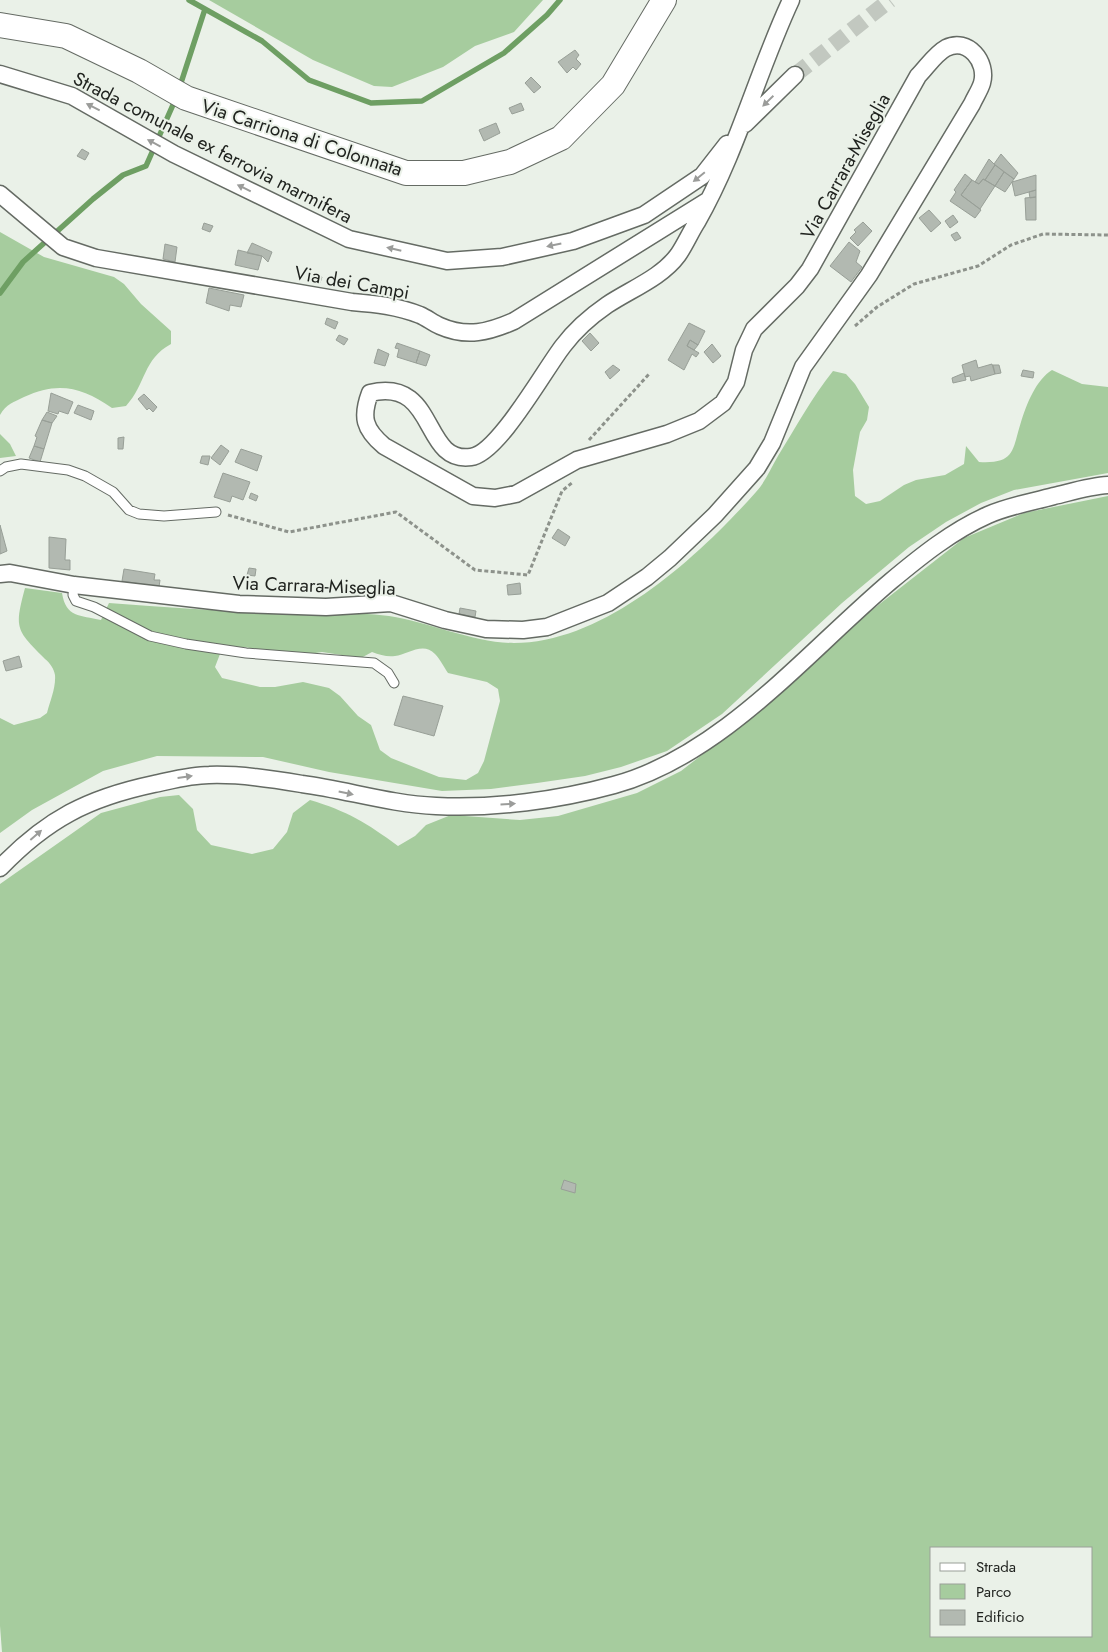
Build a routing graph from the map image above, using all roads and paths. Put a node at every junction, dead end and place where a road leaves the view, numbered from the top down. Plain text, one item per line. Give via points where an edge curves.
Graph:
1 (664, 0) edge
2 (792, 0) edge
3 (0, 25) edge
4 (0, 74) edge
5 (795, 75) tunnel mouth
6 (742, 127) junction
7 (0, 194) edge
8 (709, 200) junction
9 (1108, 235) edge
10 (854, 327) dead end
11 (650, 373) dead end
12 (577, 460) junction
13 (0, 471) edge
14 (575, 479) dead end
15 (1108, 485) edge
16 (216, 512) joint
17 (0, 574) edge
18 (74, 585) junction
19 (394, 683) dead end
20 (0, 868) edge

1 - 3 main road, Via Carriona di Colonnata via 613,84 561,138 510,162 464,173 406,173 186,98 140,71 66,36
2 - 6 street, Via Carrara-Miseglia via 770,48
6 -> 4 street, Strada comunale ex ferrovia marmifera via 702,176 644,215 573,241 502,257 447,260 349,239 174,154 72,96
5 -> 6 street, Strada comunale ex ferrovia marmifera
6 - 8 street, Via Carrara-Miseglia
7 - 8 street, Via dei Campi via 63,247 96,258 220,281 391,305 462,333 493,331 514,321
8 - 12 street, Via Carrara-Miseglia via 677,256 656,275 581,326 563,346 518,412 480,455 462,457 447,450 414,401 400,392 370,393 364,410 367,426 384,446 473,496 495,498 516,494
9 - 10 path via 1043,234 1011,245 978,266 914,284 877,307
11 - 12 path via 598,432 591,435
12 - 18 street, Via Carrara-Miseglia via 666,434 699,420 723,403 736,382 744,350 754,330 810,269 918,76 947,47 963,47 977,55 983,68 982,83 972,104 869,275 803,368 772,443 757,468 670,558 608,603 547,627 486,629 391,603 326,607 238,604
13 - 16 lane via 21,464 68,470 86,476 113,492 129,510 139,514 164,516
14 - 16 path via 562,491 528,574 474,570 396,512 289,532
20 -> 15 street via 48,824 82,806 120,791 182,777 230,776 286,782 390,802 439,806 514,804 619,784 668,764 718,732 753,705 914,561 951,535 989,514
17 - 18 street, Via Carrara-Miseglia
18 - 19 lane via 76,601 150,636 246,653 374,663 388,673

